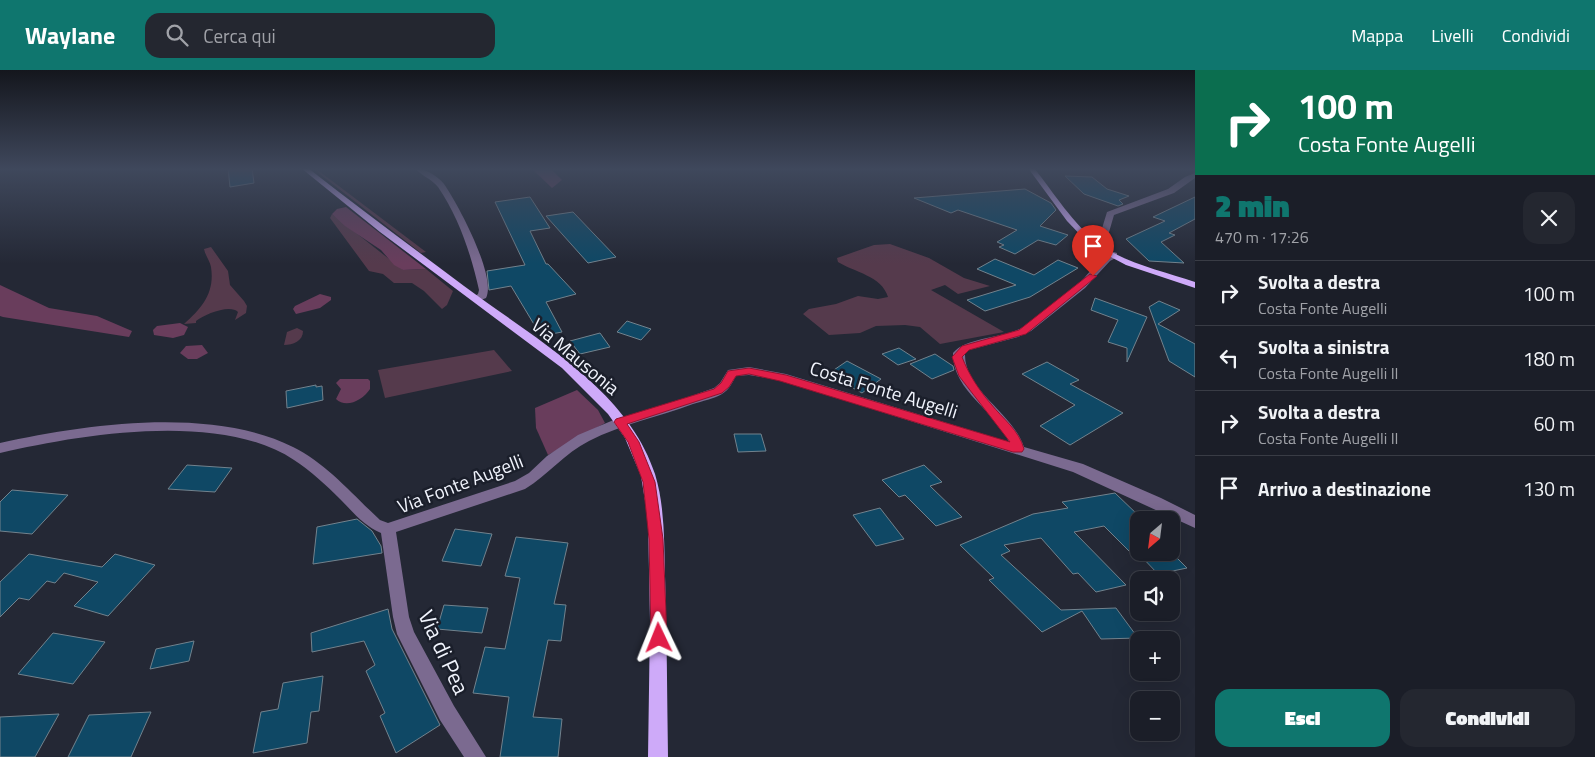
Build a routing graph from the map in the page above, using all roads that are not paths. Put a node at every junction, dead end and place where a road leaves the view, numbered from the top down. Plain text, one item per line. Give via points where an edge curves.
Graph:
1 (343, 200) edge
2 (449, 200) edge
3 (1056, 200) edge
4 (1147, 200) edge
5 (1088, 240) junction
6 (1114, 255) junction
7 (1195, 285) edge
8 (476, 299) junction
9 (620, 422) junction
10 (0, 448) edge
11 (1018, 449) junction
12 (1195, 522) edge
13 (388, 529) junction
14 (476, 757) edge
15 (658, 757) edge

1 - 8 main road, Via Mausonia
2 - 8 street via 476,254 484,290
3 - 5 main road
4 - 5 street via 1110,214 1104,237
5 - 6 main road
6 - 7 main road
6 - 11 street via 1082,286 1027,329 965,348 958,354 957,361 963,374 1015,438
8 - 9 main road, Via Mausonia via 568,369 597,394
9 - 11 street, Costa Fonte Augelli via 718,391 732,374 749,371
9 - 13 street, Via Fonte Augelli via 575,443 520,485
9 - 15 main road, Via Mausonia via 644,463 654,509 659,638
10 - 13 street, Via Fonte Augelli via 50,439 155,428 212,428 247,434 296,455 375,524
11 - 12 street, Costa Fonte Augelli via 1078,468
13 - 14 street, Via di Pea via 403,625 447,714

